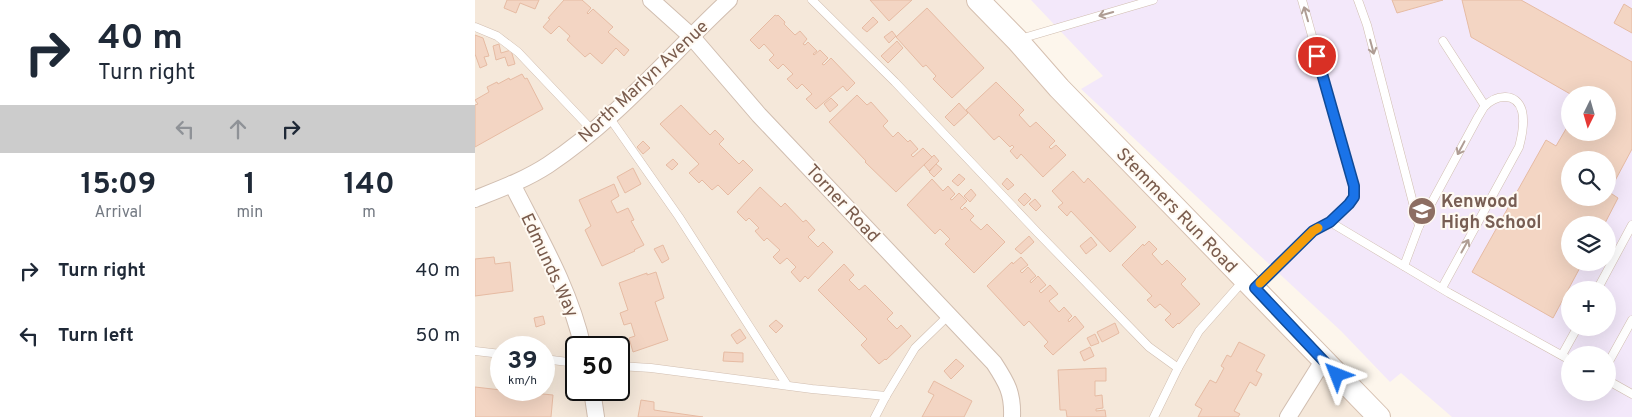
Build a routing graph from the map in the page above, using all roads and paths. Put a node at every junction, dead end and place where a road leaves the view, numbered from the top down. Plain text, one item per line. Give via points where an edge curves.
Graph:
1 (651, 0) edge
2 (729, 0) edge
3 (812, 0) edge
4 (978, 0) edge
5 (1153, 0) edge
6 (1302, 0) edge
7 (1358, 0) edge
8 (475, 27) edge
9 (691, 36) junction
10 (1017, 40) junction
11 (1443, 41) dead end
12 (1485, 106) junction
13 (609, 117) junction
14 (592, 130) junction
15 (512, 184) junction
16 (475, 199) edge
17 (1330, 222) junction
18 (1632, 225) edge
19 (1419, 226) junction
20 (1404, 266) junction
21 (1602, 281) edge
22 (1250, 284) junction
23 (1442, 288) junction
24 (949, 315) junction
25 (1632, 320) edge
26 (580, 336) edge
27 (1616, 349) edge
28 (475, 351) edge
29 (490, 353) edge
30 (1561, 354) edge
31 (1323, 360) junction
32 (630, 367) edge
33 (1178, 368) junction
34 (787, 385) junction
35 (1616, 385) edge
36 (1632, 394) edge
37 (885, 396) junction
38 (594, 401) edge
39 (596, 417) edge
40 (875, 417) edge
41 (1012, 417) edge
42 (1154, 417) edge
43 (1288, 417) edge
44 (1379, 417) edge

1 - 9 street, Torner Road
2 - 9 street, North Marlyn Avenue
3 - 33 lane via 1149,347
4 - 10 main road, Stemmers Run Road
5 -> 10 lane
17 -> 6 lane via 1354,197 1354,186
7 -> 19 lane
8 - 14 lane via 497,36 518,52
9 - 13 street, North Marlyn Avenue
9 - 24 street, Torner Road via 759,115
10 - 22 main road, Stemmers Run Road via 1059,88
11 - 12 lane
12 -> 19 lane
23 -> 12 lane via 1523,135 1518,102 1509,97 1499,97
13 - 14 street, North Marlyn Avenue
13 - 34 lane via 679,217
14 - 15 street, North Marlyn Avenue via 547,165
15 - 16 street, North Marlyn Avenue
15 - 26 street, Edmunds Way via 559,276
17 - 20 lane
17 - 22 lane via 1313,231
18 - 21 lane
19 - 20 lane
20 - 23 lane
22 - 31 main road, Stemmers Run Road
22 - 33 lane via 1199,332
23 - 30 lane
24 - 37 lane via 915,348
24 - 41 street, Torner Road via 994,363 1006,381 1011,393
25 - 27 lane
28 - 29 lane
31 - 43 street
31 - 44 main road, Stemmers Run Road
32 - 34 lane
33 - 42 lane
34 - 37 lane
35 - 36 lane
37 - 40 lane
38 - 39 street

